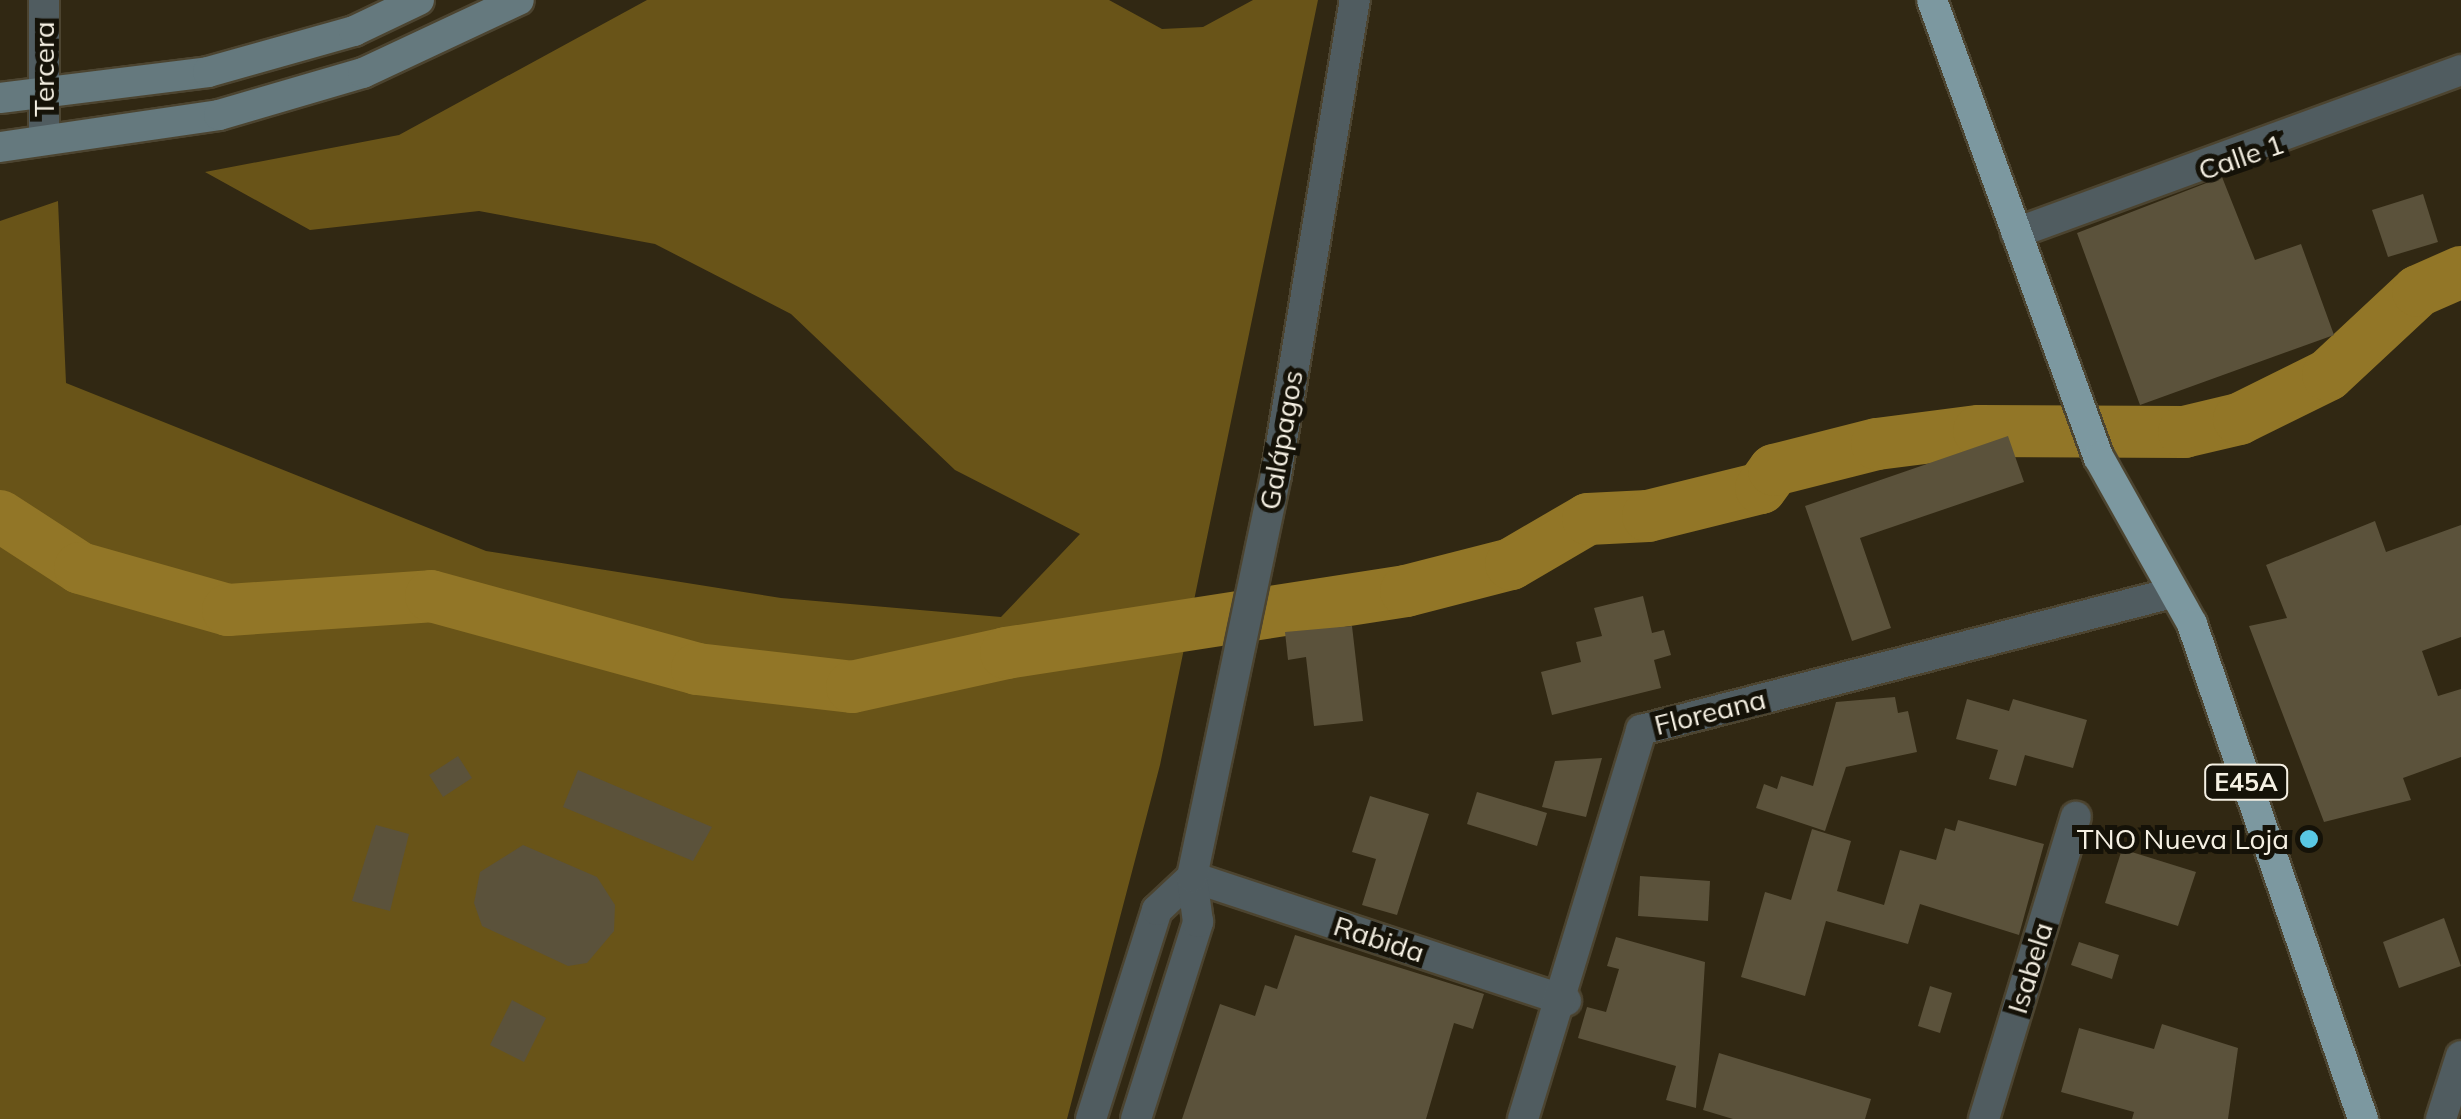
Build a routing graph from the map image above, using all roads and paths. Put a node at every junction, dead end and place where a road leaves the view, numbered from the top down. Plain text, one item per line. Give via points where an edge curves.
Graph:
1 (44, 0) edge
2 (419, 0) edge
3 (519, 0) edge
4 (1355, 0) edge
5 (1932, 0) edge
6 (2461, 70) edge
7 (46, 89) junction
8 (0, 98) edge
9 (44, 139) junction
10 (0, 147) edge
11 (2016, 233) junction
12 (2172, 593) junction
13 (2076, 818) dead end
14 (1192, 876) junction
15 (1566, 1000) junction
16 (2461, 1056) edge
17 (1090, 1119) edge
18 (1136, 1119) edge
19 (1523, 1119) edge
20 (1984, 1119) edge
21 (2364, 1119) edge
22 (2442, 1119) edge

1 - 7 street, Tercera
2 - 7 main road via 354,32 208,72
3 - 9 main road via 362,74 220,116
4 - 14 street, Galápagos via 1273,488
5 - 11 highway, E45A
6 - 11 street, Calle 1
7 - 8 main road
7 - 9 street, Tercera
9 - 10 main road
11 - 12 highway, E45A via 2099,458
12 - 15 street, Floreana via 1641,730
12 - 21 highway, E45A via 2192,624
13 - 20 street, Isabela
14 - 15 street, Rabida
14 - 17 street via 1156,910
14 - 18 street, Galápagos via 1198,922
15 - 19 street, Floreana
16 - 22 street

